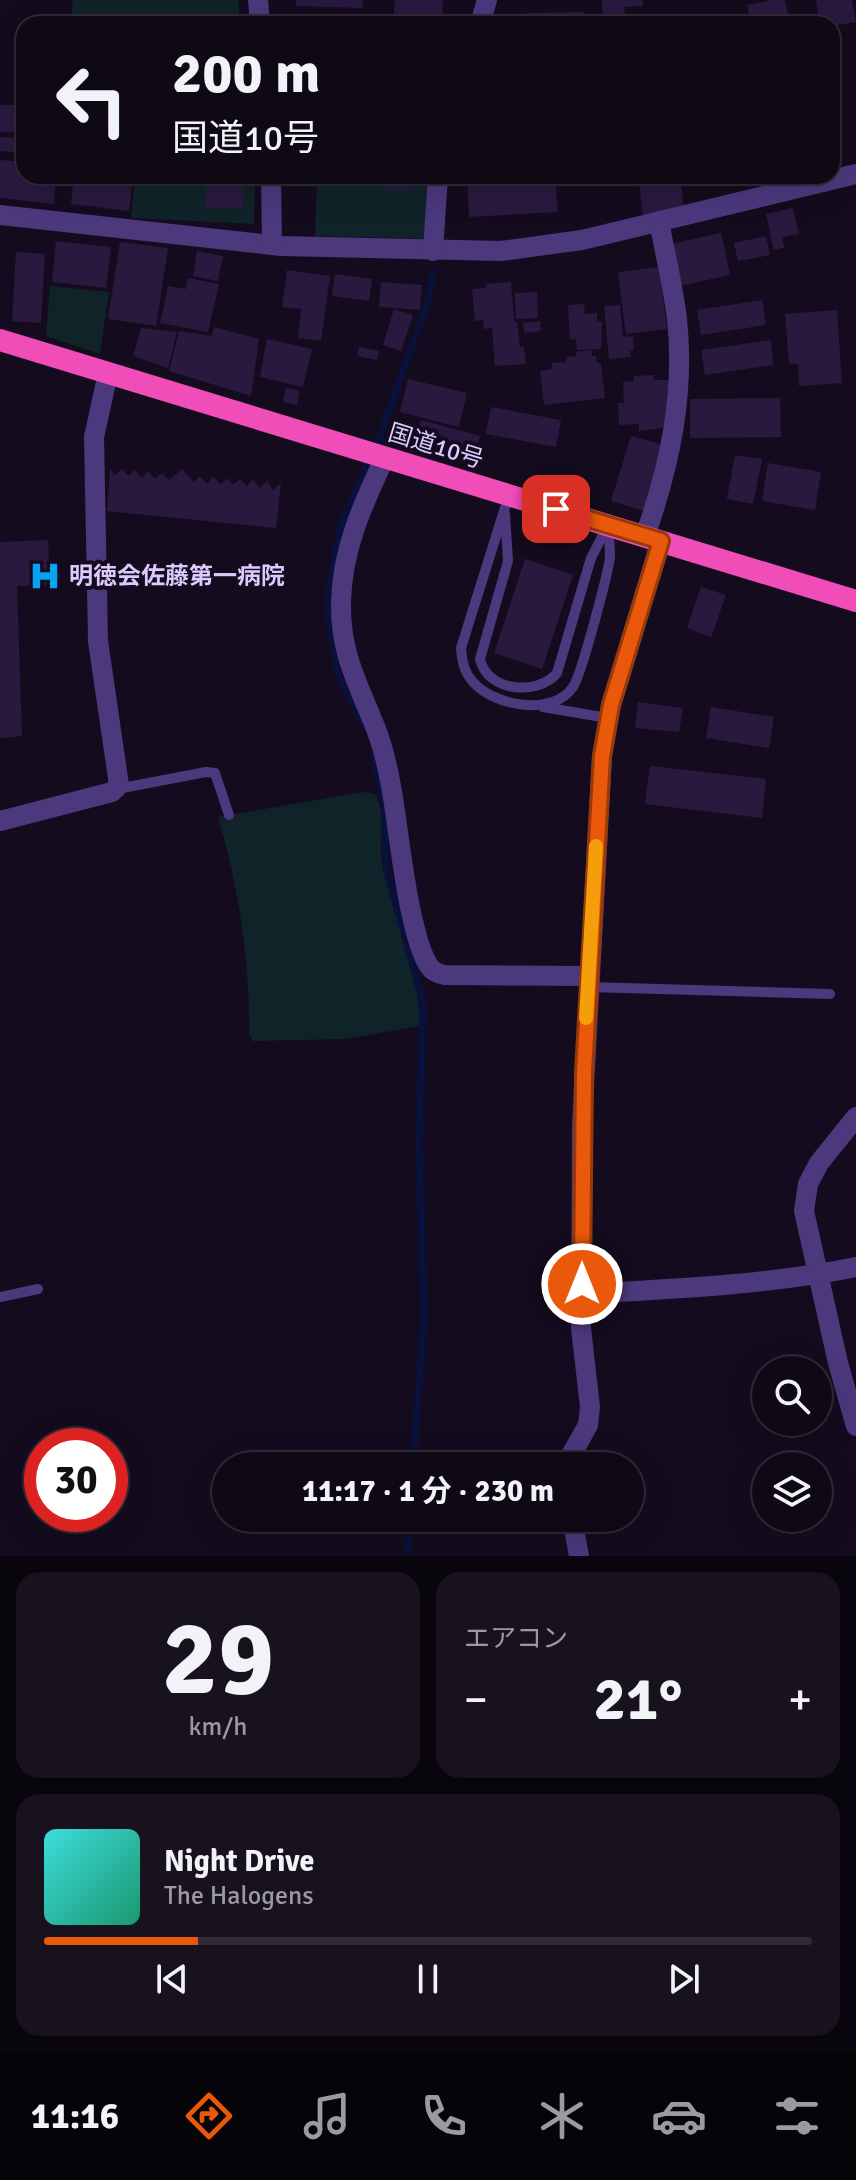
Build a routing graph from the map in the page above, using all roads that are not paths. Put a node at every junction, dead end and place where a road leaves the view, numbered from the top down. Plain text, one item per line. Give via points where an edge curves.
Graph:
1 (271, 184) edge
2 (437, 184) edge
3 (814, 184) edge
4 (0, 215) edge
5 (659, 221) junction
6 (272, 244) junction
7 (433, 251) junction
8 (0, 340) edge
9 (108, 373) junction
10 (385, 457) junction
11 (507, 502) junction
12 (608, 525) junction
13 (653, 539) junction
14 (856, 601) edge
15 (528, 705) junction
16 (608, 718) junction
17 (117, 789) junction
18 (229, 815) dead end
19 (0, 821) edge
20 (589, 981) junction
21 (830, 994) dead end
22 (856, 1117) edge
23 (856, 1267) edge
24 (818, 1275) junction
25 (38, 1289) dead end
26 (582, 1294) junction
27 (0, 1297) edge
28 (856, 1426) edge
29 (572, 1452) edge
30 (575, 1532) edge
31 (579, 1556) edge

1 - 6 street
2 - 7 street
3 - 5 street
4 - 6 street
5 - 7 street via 537,247
5 - 13 street via 677,317 679,385
6 - 7 street
8 - 9 highway, 国道10号
9 - 10 highway, 国道10号
9 - 17 street via 94,437 98,626
10 - 11 highway, 国道10号
10 - 20 street via 345,557 343,644 386,761 408,893 426,960 445,975
11 - 12 highway, 国道10号
11 - 12 lane via 508,561 480,659 492,677 524,689 542,686 557,673 591,558
11 - 15 lane via 463,637 462,659 470,680 484,692
12 - 13 highway, 国道10号
12 - 15 lane via 610,558 574,687 553,702
13 - 14 highway, 国道10号
13 - 16 street
15 - 16 lane
16 - 20 street
17 - 18 lane via 215,773
17 - 19 street
20 - 21 lane
20 - 26 street
22 - 24 street via 826,1152 806,1192 806,1227
23 - 24 street
24 - 26 street
24 - 28 street
25 - 27 lane
26 - 29 street via 589,1417
30 - 31 street

